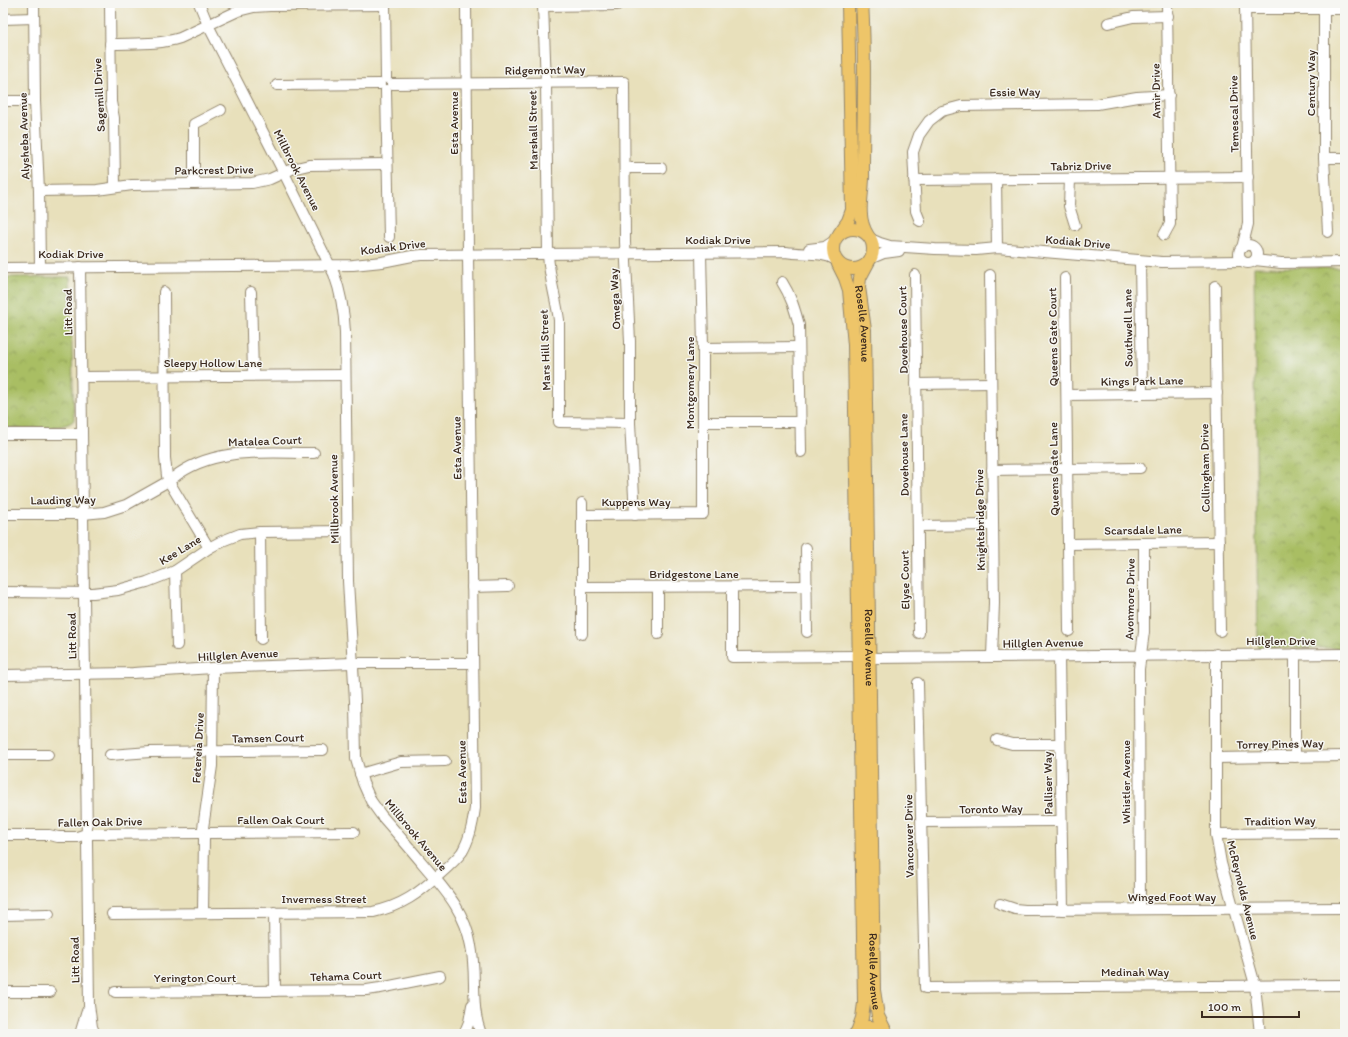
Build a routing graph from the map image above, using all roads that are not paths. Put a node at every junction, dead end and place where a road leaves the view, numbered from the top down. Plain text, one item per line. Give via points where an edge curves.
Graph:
1 (34, 3) edge
2 (110, 3) edge
3 (199, 3) edge
4 (466, 3) edge
5 (848, 3) edge
6 (862, 3) edge
7 (1167, 3) edge
8 (385, 4) edge
9 (617, 5) dead end
10 (1245, 6) edge
11 (1324, 9) junction
12 (1345, 9) edge
13 (1168, 16) junction
14 (34, 18) junction
15 (3, 19) edge
16 (1108, 23) dead end
17 (208, 25) junction
18 (110, 44) junction
19 (624, 82) joint
20 (546, 83) junction
21 (386, 84) junction
22 (467, 84) junction
23 (277, 85) dead end
24 (1169, 95) junction
25 (3, 101) edge
26 (35, 101) junction
27 (221, 110) dead end
28 (1324, 158) junction
29 (1345, 158) edge
30 (387, 164) junction
31 (625, 168) junction
32 (661, 168) dead end
33 (284, 173) junction
34 (1248, 177) junction
35 (1170, 178) junction
36 (1070, 179) junction
37 (914, 180) junction
38 (996, 180) junction
39 (194, 184) junction
40 (115, 187) junction
41 (39, 191) junction
42 (920, 221) dead end
43 (1248, 224) junction
44 (1075, 225) dead end
45 (1328, 232) dead end
46 (1164, 235) dead end
47 (389, 237) dead end
48 (837, 237) junction
49 (869, 237) junction
50 (996, 248) junction
51 (1254, 248) junction
52 (935, 249) junction
53 (786, 252) junction
54 (626, 253) junction
55 (701, 253) junction
56 (1242, 253) junction
57 (548, 254) junction
58 (468, 255) junction
59 (1255, 260) junction
60 (870, 261) junction
61 (1140, 261) junction
62 (837, 262) junction
63 (1291, 262) junction
64 (1345, 262) edge
65 (329, 265) junction
66 (40, 267) junction
67 (80, 267) junction
68 (3, 268) edge
69 (915, 275) dead end
70 (990, 275) dead end
71 (1065, 278) dead end
72 (782, 282) dead end
73 (1215, 286) dead end
74 (164, 292) dead end
75 (252, 292) dead end
76 (799, 347) junction
77 (703, 348) junction
78 (253, 375) junction
79 (345, 375) junction
80 (164, 376) junction
81 (81, 377) junction
82 (991, 383) junction
83 (916, 384) junction
84 (1217, 393) junction
85 (1067, 394) junction
86 (1142, 394) junction
87 (703, 422) junction
88 (800, 422) junction
89 (630, 423) junction
90 (3, 434) edge
91 (82, 434) junction
92 (802, 452) dead end
93 (314, 453) dead end
94 (1140, 468) dead end
95 (1068, 469) junction
96 (992, 470) junction
97 (169, 481) junction
98 (582, 503) dead end
99 (3, 514) edge
100 (83, 514) junction
101 (703, 514) joint
102 (582, 515) junction
103 (635, 515) junction
104 (993, 525) junction
105 (918, 526) junction
106 (347, 531) junction
107 (260, 532) junction
108 (1219, 542) junction
109 (1144, 543) junction
110 (1068, 544) junction
111 (209, 548) junction
112 (806, 548) dead end
113 (175, 571) junction
114 (508, 586) dead end
115 (807, 586) junction
116 (472, 587) junction
117 (582, 587) junction
118 (658, 587) junction
119 (732, 587) junction
120 (3, 592) edge
121 (84, 593) junction
122 (1220, 630) dead end
123 (1069, 631) dead end
124 (807, 632) dead end
125 (919, 633) dead end
126 (582, 634) dead end
127 (658, 634) dead end
128 (261, 639) dead end
129 (177, 645) dead end
130 (1216, 654) junction
131 (1295, 654) junction
132 (1345, 654) edge
133 (1142, 655) junction
134 (992, 656) junction
135 (1060, 656) junction
136 (864, 657) junction
137 (352, 663) junction
138 (473, 663) junction
139 (213, 668) junction
140 (3, 675) edge
141 (86, 675) junction
142 (918, 683) dead end
143 (997, 740) dead end
144 (1060, 744) junction
145 (323, 750) dead end
146 (213, 751) junction
147 (3, 755) edge
148 (48, 755) dead end
149 (110, 755) dead end
150 (1345, 756) edge
151 (1295, 757) junction
152 (1216, 758) junction
153 (445, 761) dead end
154 (360, 774) junction
155 (1061, 821) junction
156 (922, 822) junction
157 (354, 832) dead end
158 (204, 833) junction
159 (1345, 833) edge
160 (86, 834) junction
161 (1216, 834) junction
162 (3, 835) edge
163 (435, 878) junction
164 (1000, 904) dead end
165 (1345, 908) edge
166 (1140, 909) junction
167 (1063, 910) junction
168 (1235, 910) junction
169 (203, 912) junction
170 (274, 912) junction
171 (49, 914) dead end
172 (112, 914) dead end
173 (3, 915) edge
174 (440, 976) dead end
175 (1255, 985) junction
176 (1345, 985) edge
177 (925, 988) joint
178 (275, 990) junction
179 (474, 991) junction
180 (3, 992) edge
181 (50, 992) dead end
182 (115, 992) dead end
183 (89, 1005) junction
184 (856, 1033) edge
185 (887, 1033) edge
186 (80, 1034) edge
187 (95, 1034) edge
188 (464, 1034) edge
189 (481, 1034) edge
190 (1260, 1034) edge

1 - 14 street, Alysheba Avenue
2 - 18 street, Sagemill Drive
3 - 17 street, Millbrook Avenue
4 - 22 street, Esta Avenue
5 - 48 main road via 852,210
6 - 49 main road via 864,178 860,208 862,222
7 - 13 street, Amir Drive
8 - 17 street via 262,6 238,11
8 - 21 street
9 - 20 street, Marshall Street via 543,6
10 - 11 street
10 - 34 street, Temescal Drive
11 - 12 street
11 - 28 street, Century Way
13 - 16 street via 1133,17
13 - 24 street, Amir Drive
14 - 15 street
14 - 26 street, Alysheba Avenue
17 - 18 street via 170,41
17 - 33 street, Millbrook Avenue
18 - 40 street, Sagemill Drive
19 - 20 street, Ridgemont Way
19 - 31 street, Omega Way
20 - 22 street, Ridgemont Way
20 - 57 street, Marshall Street
21 - 22 street, Ridgemont Way
21 - 23 street, Ridgemont Way
21 - 30 street
22 - 58 street, Esta Avenue
24 - 35 street, Amir Drive
24 - 37 street, Essie Way via 1097,104 961,106 942,111 929,121 919,135 913,152
25 - 26 street
26 - 41 street, Alysheba Avenue
27 - 39 street via 194,124
28 - 29 street
28 - 45 street, Century Way
30 - 33 street, Parkcrest Drive via 309,165
30 - 47 street
31 - 32 street
31 - 54 street, Omega Way
33 - 39 street, Parkcrest Drive via 258,183
33 - 65 street, Millbrook Avenue
34 - 35 street, Tabriz Drive
34 - 43 street, Temescal Drive
35 - 36 street, Tabriz Drive
35 - 46 street, Amir Drive via 1170,224
36 - 38 street, Tabriz Drive
36 - 44 street via 1069,206
37 - 38 street, Tabriz Drive
37 - 42 street, Essie Way via 916,211
38 - 50 street
39 - 40 street, Parkcrest Drive
40 - 41 street, Parkcrest Drive
41 - 66 street, Alysheba Avenue
43 - 51 street, Temescal Drive
43 - 56 street, Temescal Drive
48 - 49 main road via 847,230 854,229 861,230
48 - 53 street, Kodiak Drive via 822,248
48 - 62 main road via 833,250
49 - 52 street, Kodiak Drive via 886,245
49 - 60 main road via 874,250
50 - 52 street, Kodiak Drive
50 - 61 street, Kodiak Drive
51 - 56 street via 1248,246
51 - 59 street via 1257,255
51 - 63 street
52 - 60 street, Kodiak Drive via 884,253
53 - 55 street, Kodiak Drive
53 - 62 street, Kodiak Drive via 821,255
54 - 55 street, Kodiak Drive
54 - 57 street, Kodiak Drive
54 - 89 street, Omega Way
55 - 77 street, Montgomery Lane
56 - 59 street via 1250,263
56 - 61 street, Kodiak Drive via 1218,260
57 - 58 street, Kodiak Drive
57 - 89 street, Mars Hill Street via 559,320 560,422
58 - 65 street, Kodiak Drive via 417,256 369,264
58 - 116 street, Esta Avenue
59 - 63 street
60 - 62 main road via 855,270 845,268
60 - 136 main road, Roselle Avenue via 860,278 859,287 865,330
61 - 86 street, Southwell Lane
62 - 136 main road, Roselle Avenue via 849,290 854,345 857,595
63 - 64 street
65 - 67 street, Kodiak Drive
65 - 79 street, Millbrook Avenue via 344,309
66 - 67 street, Kodiak Drive
66 - 68 street, Kodiak Drive
67 - 81 street, Litt Road
69 - 83 street, Dovehouse Court
70 - 82 street, Knightsbridge Drive
71 - 85 street, Queens Gate Court
72 - 76 street via 795,308 799,325
73 - 84 street, Collingham Drive
74 - 80 street
75 - 78 street
76 - 77 street
76 - 88 street
77 - 87 street, Montgomery Lane
78 - 79 street, Sleepy Hollow Lane
78 - 80 street, Sleepy Hollow Lane
79 - 106 street, Millbrook Avenue
80 - 81 street, Sleepy Hollow Lane
80 - 97 street via 165,458
81 - 91 street, Litt Road
82 - 83 street
82 - 96 street, Knightsbridge Drive
83 - 105 street, Dovehouse Lane
84 - 86 street, Kings Park Lane
84 - 108 street, Collingham Drive
85 - 86 street, Kings Park Lane
85 - 95 street, Queens Gate Lane
87 - 88 street
87 - 101 street, Montgomery Lane
88 - 92 street
89 - 103 street, Omega Way
90 - 91 street
91 - 100 street, Litt Road
93 - 97 street, Matalea Court via 222,456 202,462
94 - 95 street
95 - 96 street
95 - 110 street, Queens Gate Lane
96 - 104 street, Knightsbridge Drive
97 - 100 street, Lauding Way via 119,508
97 - 111 street
98 - 102 street
99 - 100 street, Lauding Way
100 - 121 street, Litt Road
101 - 103 street, Kuppens Way
102 - 103 street, Kuppens Way
102 - 117 street
104 - 105 street
104 - 134 street, Knightsbridge Drive
105 - 125 street, Elyse Court
106 - 107 street, Kee Lane
106 - 137 street, Millbrook Avenue
107 - 111 street, Kee Lane via 233,536
107 - 128 street
108 - 109 street, Scarsdale Lane
108 - 122 street, Collingham Drive
109 - 110 street, Scarsdale Lane
109 - 133 street, Avonmore Drive
110 - 123 street, Queens Gate Lane
111 - 113 street, Kee Lane
112 - 115 street
113 - 121 street, Kee Lane via 133,587
113 - 129 street
114 - 116 street
115 - 119 street, Bridgestone Lane
115 - 124 street
116 - 138 street, Esta Avenue
117 - 118 street, Bridgestone Lane
117 - 126 street
118 - 119 street, Bridgestone Lane
118 - 127 street
119 - 136 street, Hillglen Avenue via 732,657
120 - 121 street, Kee Lane
121 - 141 street, Litt Road
130 - 131 street, Hillglen Drive
130 - 133 street, Hillglen Avenue
130 - 152 street, McReynolds Avenue
131 - 132 street, Hillglen Drive
131 - 151 street
133 - 135 street, Hillglen Avenue
133 - 166 street, Whistler Avenue via 1138,669
134 - 135 street, Hillglen Avenue
134 - 136 street, Hillglen Avenue
135 - 144 street, Palliser Way
136 - 184 main road, Roselle Avenue via 864,1003
136 - 185 main road, Roselle Avenue via 874,990 878,1016
137 - 138 street, Hillglen Avenue
137 - 139 street, Hillglen Avenue
137 - 154 street, Millbrook Avenue via 356,759
138 - 163 street, Esta Avenue via 474,818 468,840 459,856
139 - 141 street, Hillglen Avenue
139 - 146 street, Fetereia Drive
140 - 141 street, Hillglen Avenue
141 - 160 street, Litt Road
142 - 156 street, Vancouver Drive
143 - 144 street via 1012,744
144 - 155 street, Palliser Way
145 - 146 street, Tamsen Court
146 - 149 street, Tamsen Court
146 - 158 street, Fetereia Drive
147 - 148 street
150 - 151 street, Torrey Pines Way
151 - 152 street, Torrey Pines Way
152 - 161 street, McReynolds Avenue
153 - 154 street via 401,762
154 - 163 street, Millbrook Avenue via 371,800 381,815
155 - 156 street, Toronto Way
155 - 167 street, Palliser Way
156 - 177 street, Vancouver Drive
157 - 158 street, Fallen Oak Court
158 - 160 street, Fallen Oak Drive
158 - 169 street, Fetereia Drive
159 - 161 street, Tradition Way
160 - 162 street, Fallen Oak Drive via 77,837
160 - 183 street, Litt Road
161 - 168 street, McReynolds Avenue via 1221,863
163 - 170 street, Inverness Street via 406,900 373,912
163 - 179 street, Millbrook Avenue via 450,895 465,922 472,948
164 - 167 street, Winged Foot Way via 1025,910
165 - 168 street, Winged Foot Way
166 - 167 street, Winged Foot Way
166 - 168 street, Winged Foot Way
168 - 175 street, McReynolds Avenue
169 - 170 street, Inverness Street
169 - 172 street, Inverness Street
170 - 178 street
171 - 173 street
174 - 178 street, Tehama Court via 367,990
175 - 176 street, Medinah Way
175 - 177 street, Medinah Way
175 - 190 street, McReynolds Avenue
178 - 182 street, Yerington Court
179 - 188 street, Millbrook Avenue via 469,1022
179 - 189 street, Millbrook Avenue
180 - 181 street
183 - 186 street, Litt Road
183 - 187 street, Litt Road
184 - 185 main road via 872,1027 880,1028

